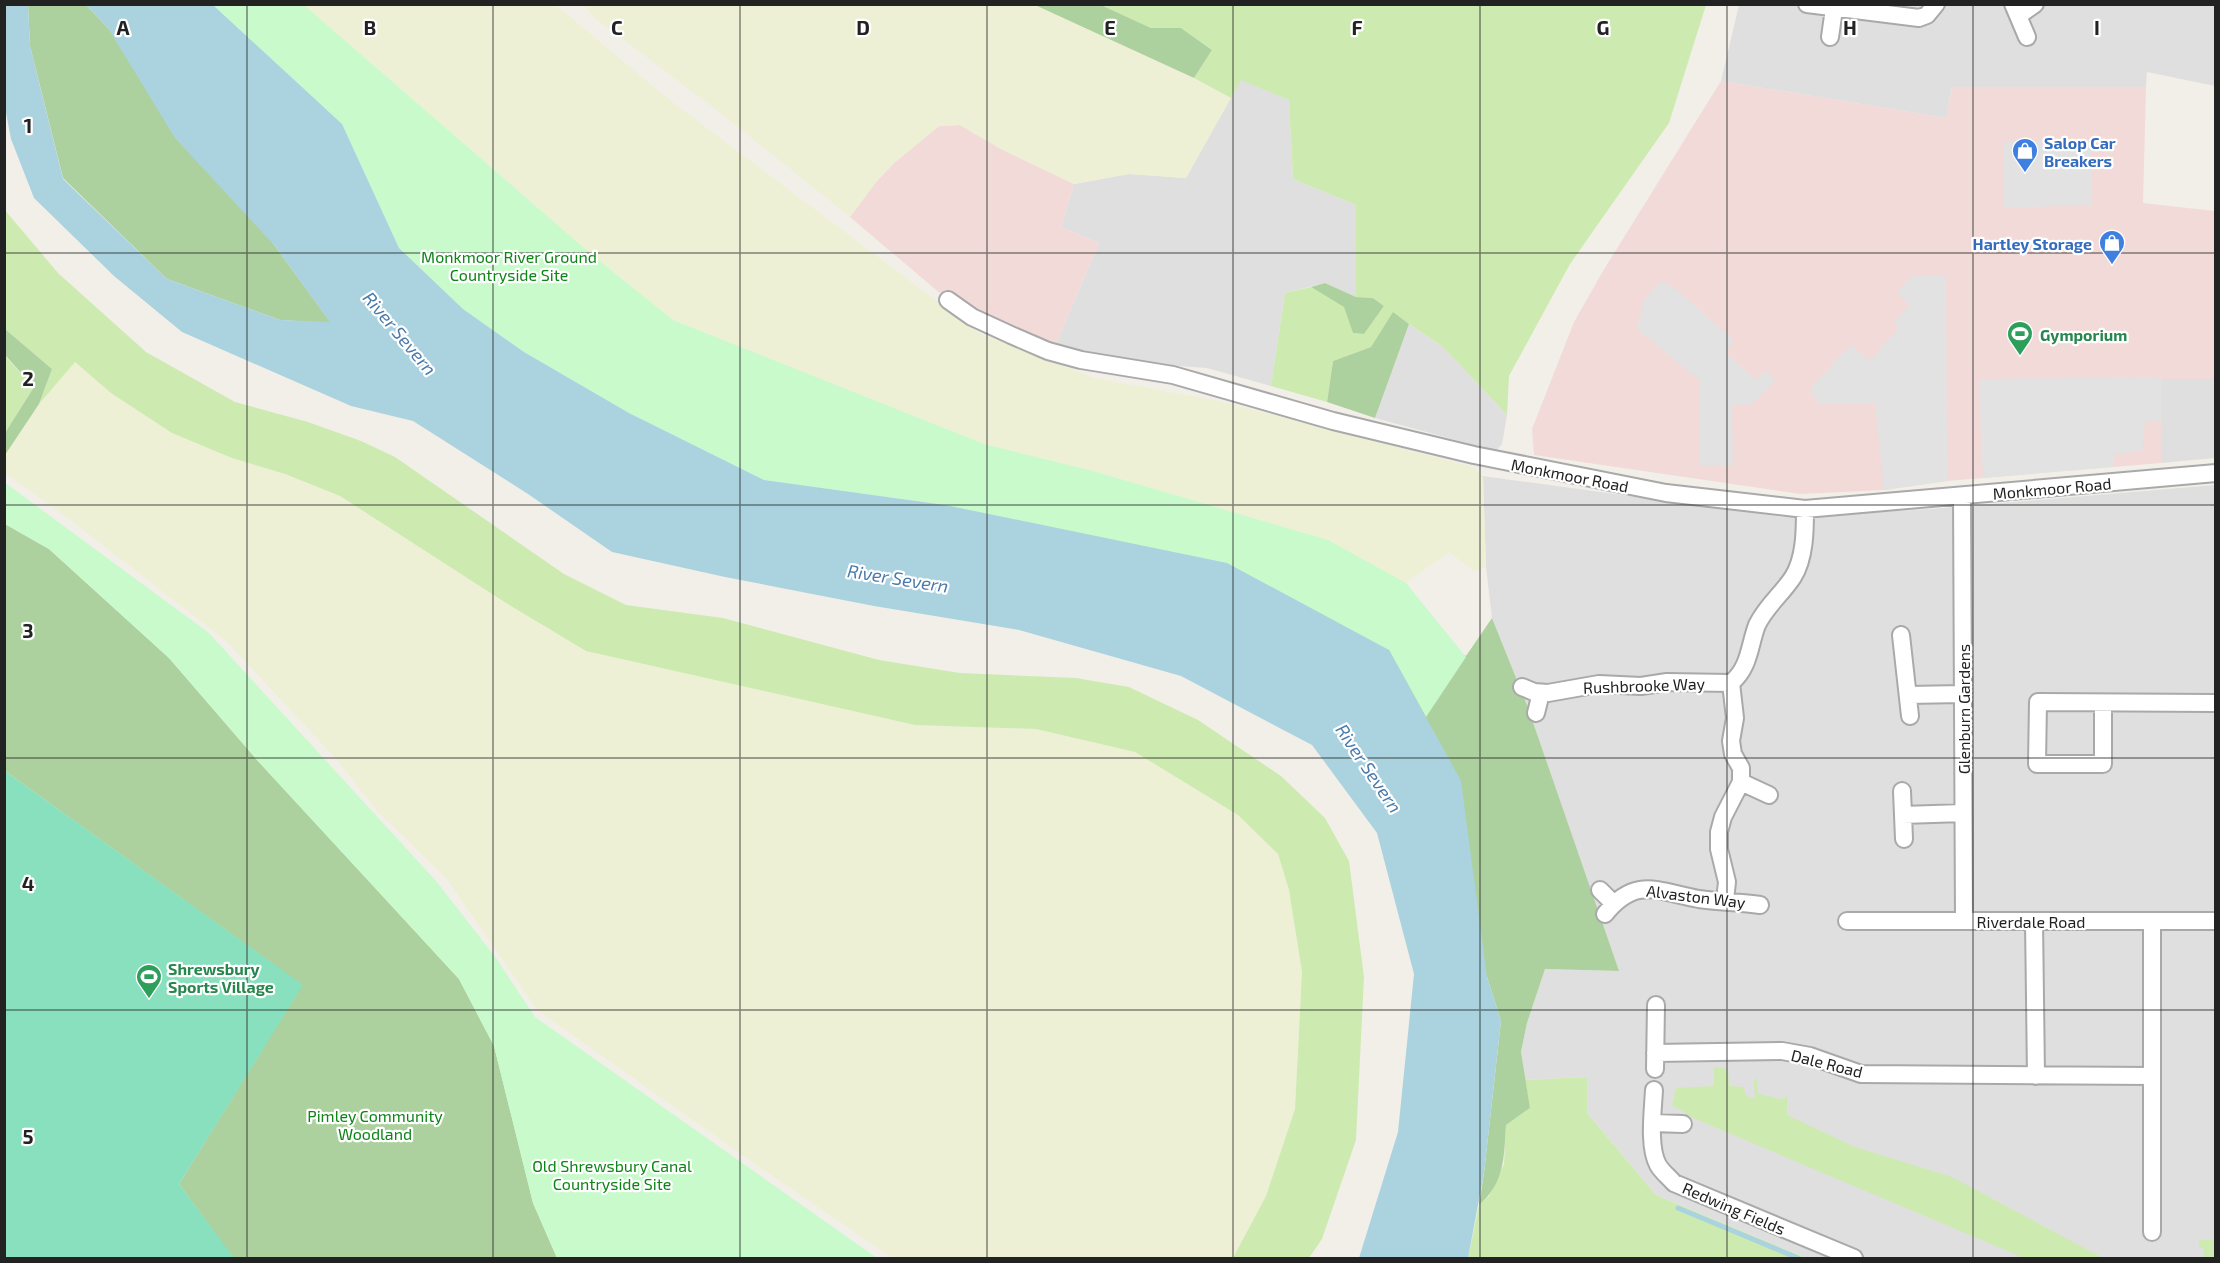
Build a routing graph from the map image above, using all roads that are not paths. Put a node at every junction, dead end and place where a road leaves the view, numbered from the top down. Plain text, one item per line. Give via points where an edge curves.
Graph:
1 (1808, 4) edge
2 (2035, 4) edge
3 (1834, 9) junction
4 (2016, 10) edge
5 (1933, 16) edge
6 (1830, 37) dead end
7 (2026, 38) dead end
8 (948, 300) dead end
9 (2216, 473) edge
10 (1962, 496) junction
11 (1805, 509) junction
12 (1901, 634) dead end
13 (1731, 683) junction
14 (1522, 687) dead end
15 (1541, 693) junction
16 (1908, 694) junction
17 (1962, 694) junction
18 (2103, 703) junction
19 (2216, 703) edge
20 (1536, 713) dead end
21 (1910, 716) dead end
22 (1741, 782) junction
23 (1902, 791) dead end
24 (1769, 795) dead end
25 (1963, 813) junction
26 (1903, 814) junction
27 (1904, 839) dead end
28 (1600, 890) dead end
29 (1725, 900) junction
30 (1760, 905) dead end
31 (1847, 921) dead end
32 (1964, 921) junction
33 (2034, 921) junction
34 (2152, 921) junction
35 (2216, 921) edge
36 (1656, 1005) dead end
37 (2036, 1076) junction
38 (2152, 1076) junction
39 (1654, 1090) dead end
40 (1653, 1123) junction
41 (1683, 1124) dead end
42 (2152, 1232) dead end
43 (1854, 1258) edge

1 - 3 street
2 - 4 street
3 - 5 street via 1910,18
3 - 6 street
4 - 7 street
8 - 11 street, Monkmoor Road via 972,317 1011,335 1081,360 1173,375 1333,421 1512,464 1666,493
9 - 10 street, Monkmoor Road
10 - 11 street, Monkmoor Road
10 - 17 street, Glenburn Gardens
11 - 13 street via 1802,552 1794,576 1765,610 1748,662
12 - 16 street
13 - 15 street, Rushbrooke Way via 1599,684
13 - 22 street via 1735,718 1731,741 1741,768
14 - 15 street, Rushbrooke Way
15 - 20 street
16 - 17 street
16 - 21 street
17 - 25 street, Glenburn Gardens
18 - 18 street via 2038,702 2037,764 2103,764
18 - 19 street
22 - 24 street
22 - 29 street via 1719,832 1727,882
23 - 26 street
25 - 26 street
25 - 32 street, Glenburn Gardens
26 - 27 street
28 - 29 street, Alvaston Way via 1609,908 1624,895 1641,888
29 - 30 street, Alvaston Way
31 - 32 street, Riverdale Road
32 - 33 street, Riverdale Road
33 - 34 street, Riverdale Road
33 - 37 street
34 - 35 street, Riverdale Road
34 - 38 street
36 - 37 street, Dale Road via 1655,1061 1782,1051 1810,1056 1861,1074
37 - 38 street, Dale Road
38 - 42 street
39 - 40 street, Redwing Fields
40 - 41 street
40 - 43 street, Redwing Fields via 1656,1159 1674,1183

